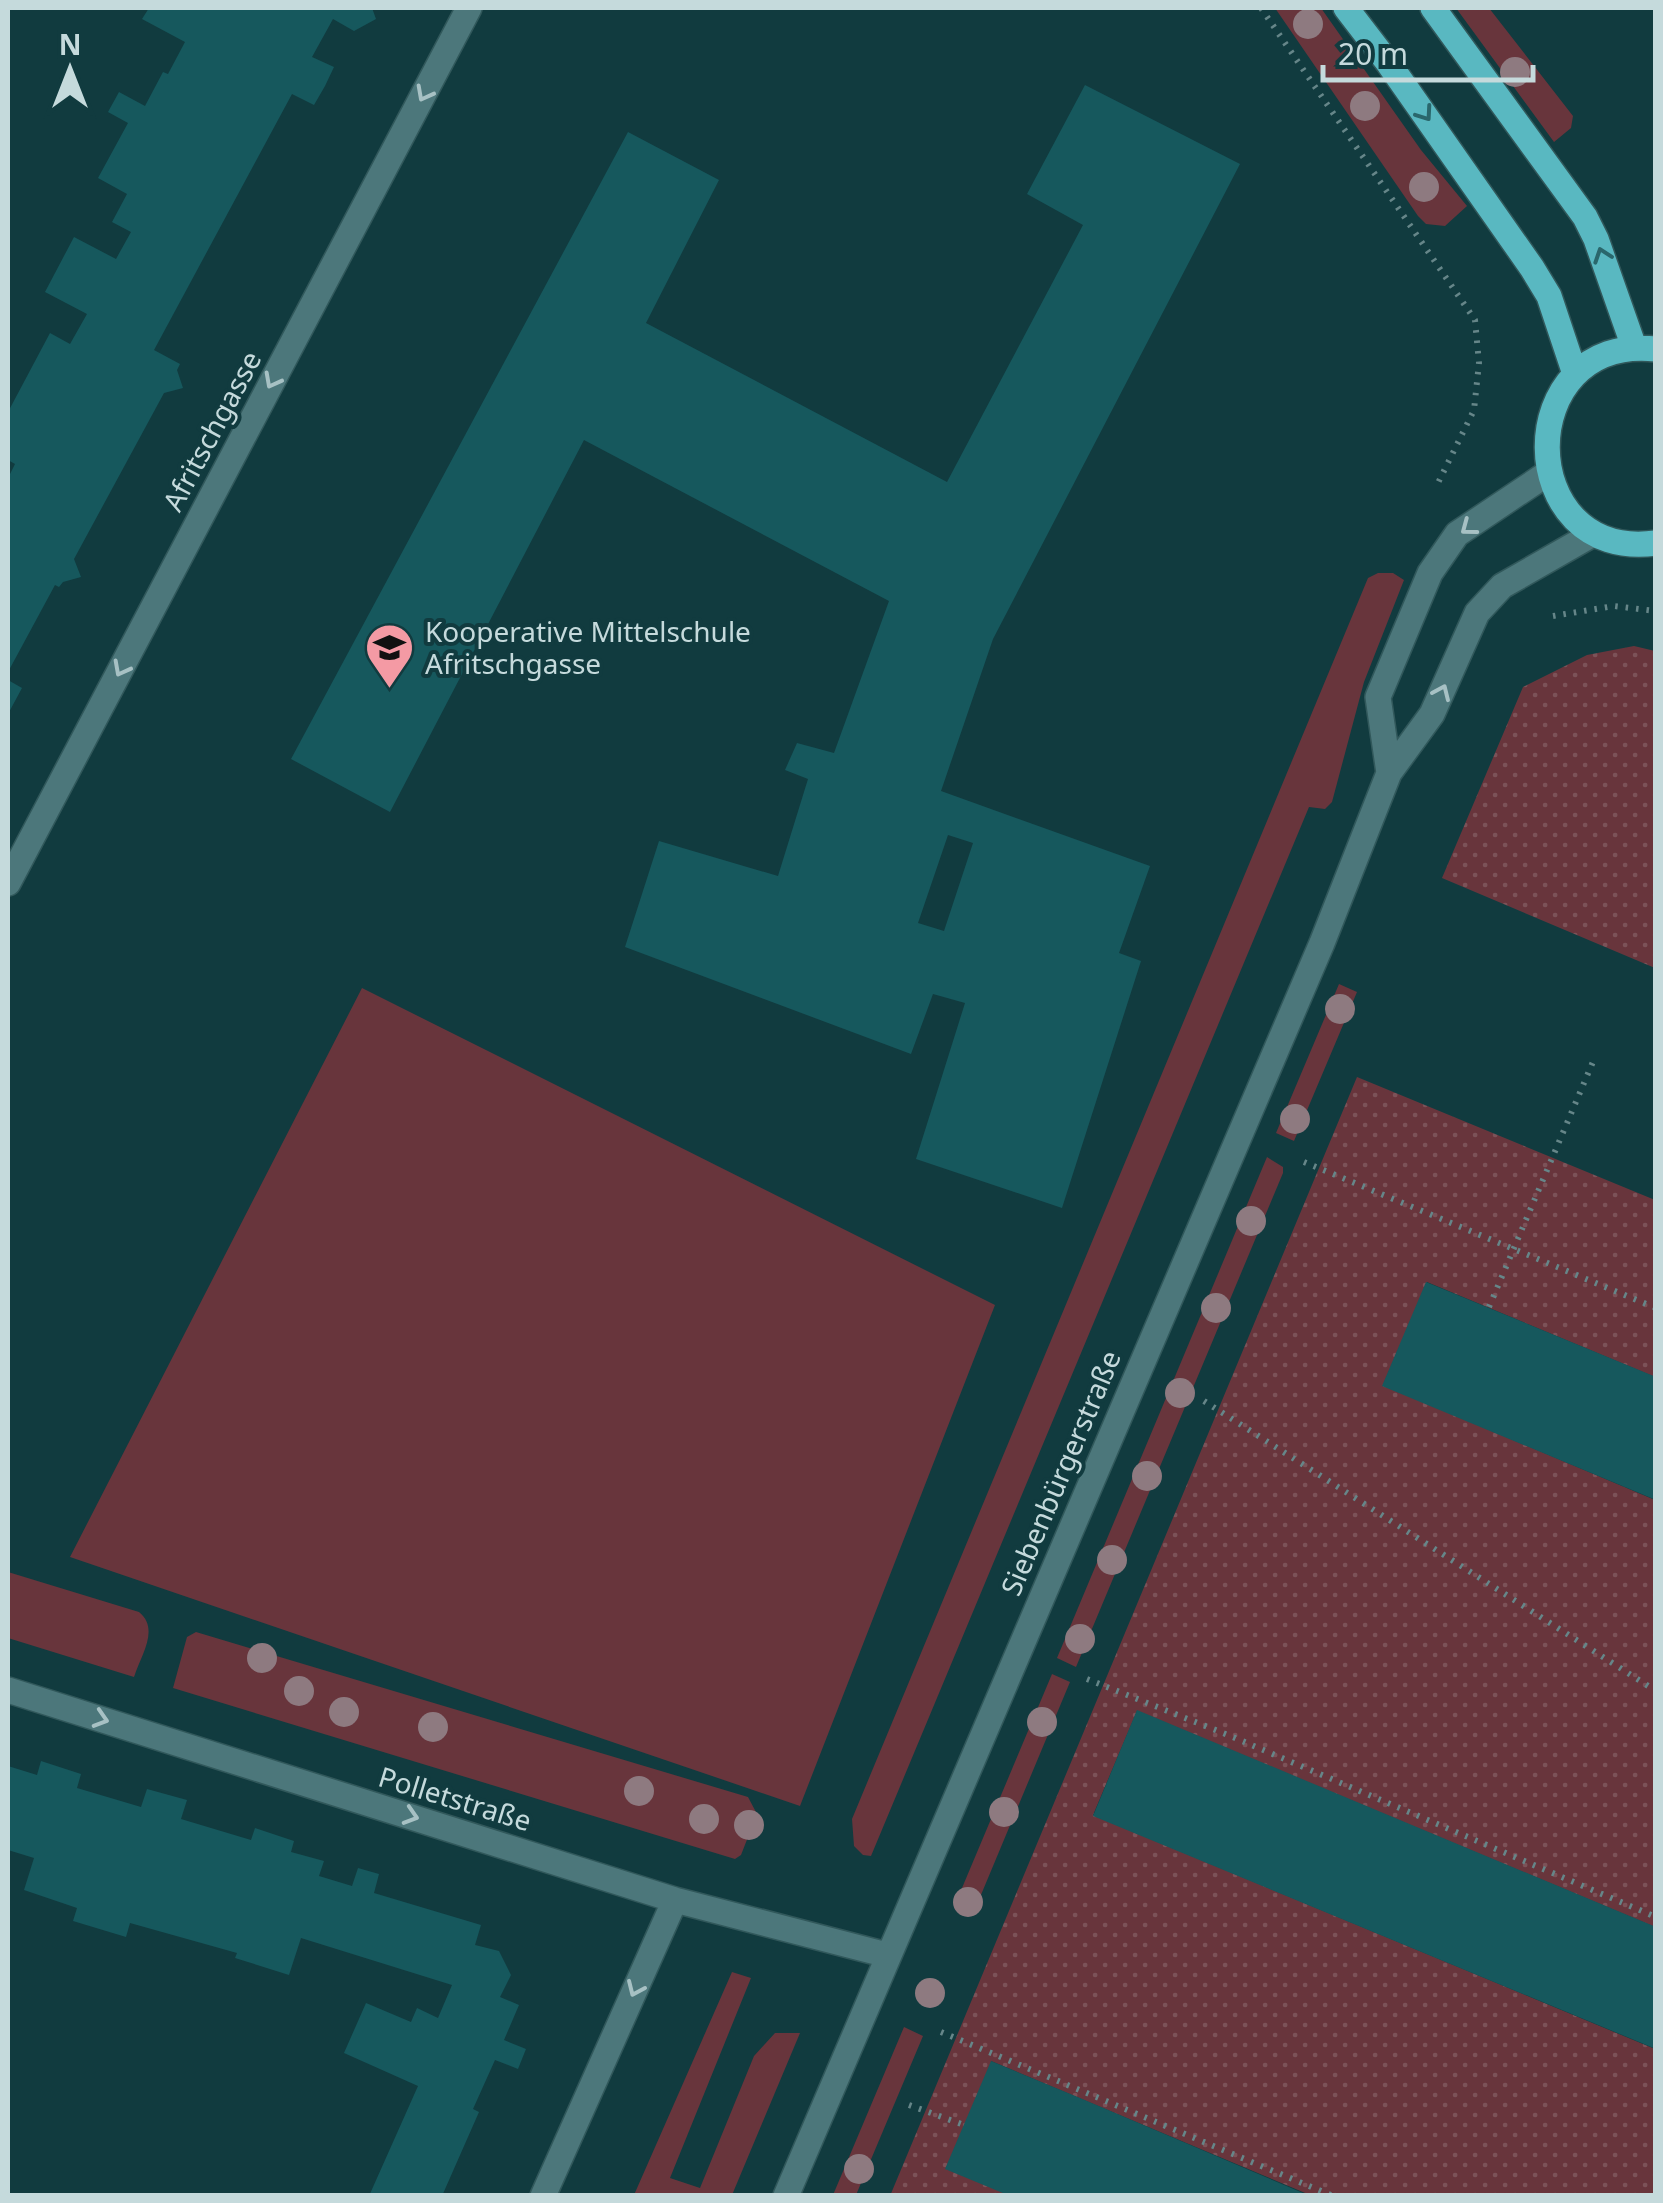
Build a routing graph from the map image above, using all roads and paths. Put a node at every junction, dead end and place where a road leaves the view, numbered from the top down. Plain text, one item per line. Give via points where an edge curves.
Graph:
1 (469, 8) edge
2 (1261, 8) edge
3 (1346, 8) edge
4 (1433, 8) edge
5 (1645, 348) edge
6 (1575, 374) junction
7 (1548, 473) junction
8 (1433, 493) dead end
9 (1593, 534) junction
10 (1656, 542) edge
11 (1656, 611) edge
12 (1541, 616) dead end
13 (1389, 773) junction
14 (8, 883) edge
15 (1595, 1057) dead end
16 (1304, 1162) dead end
17 (1514, 1249) junction
18 (1488, 1307) dead end
19 (1656, 1308) edge
20 (1204, 1401) dead end
21 (1088, 1679) dead end
22 (8, 1690) edge
23 (1656, 1691) edge
24 (1228, 1735) junction
25 (1222, 1747) dead end
26 (1454, 1831) junction
27 (1449, 1840) dead end
28 (675, 1900) junction
29 (1656, 1917) edge
30 (887, 1955) junction
31 (942, 2032) dead end
32 (910, 2106) dead end
33 (964, 2125) dead end
34 (543, 2196) edge
35 (786, 2196) edge
36 (1333, 2196) edge

1 -> 14 street, Afritschgasse
2 - 8 path via 1474,320 1474,410
3 -> 6 main road via 1532,268 1549,296
5 -> 4 main road via 1584,217
5 - 6 main road via 1602,355
6 - 7 main road via 1552,406 1544,446
7 - 9 main road via 1566,510
7 -> 13 street, Siebenbürgerstraße via 1458,534 1430,574 1378,697
9 - 10 main road via 1636,545
13 -> 9 street, Siebenbürgerstraße via 1432,714 1477,613 1502,586
11 - 12 path via 1614,606
13 - 30 street, Siebenbürgerstraße
15 - 17 path
16 - 17 path
17 - 18 path
17 - 19 path
20 - 23 path
21 - 24 path
22 -> 28 street, Polletstraße
24 - 25 path
24 - 26 path
26 - 27 path
26 - 29 path
28 - 30 street, Polletstraße
28 -> 34 street
30 - 35 street, Siebenbürgerstraße
31 - 36 path
32 - 33 path

